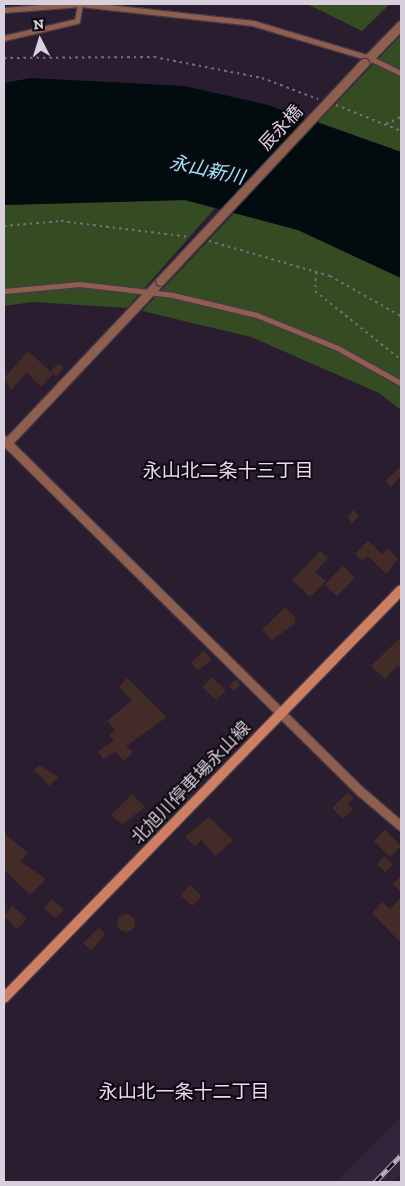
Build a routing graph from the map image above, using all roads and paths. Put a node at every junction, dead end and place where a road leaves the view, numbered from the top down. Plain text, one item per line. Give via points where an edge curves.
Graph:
1 (80, 4) edge
2 (4, 10) edge
3 (401, 25) edge
4 (4, 38) edge
5 (4, 58) edge
6 (367, 60) junction
7 (401, 73) edge
8 (324, 101) dead end
9 (333, 104) dead end
10 (401, 117) edge
11 (386, 124) junction
12 (401, 131) edge
13 (4, 226) edge
14 (195, 238) dead end
15 (205, 240) dead end
16 (316, 272) junction
17 (151, 290) junction
18 (4, 291) edge
19 (401, 316) edge
20 (401, 360) edge
21 (401, 383) edge
22 (5, 442) edge
23 (401, 590) edge
24 (281, 714) junction
25 (401, 826) edge
26 (4, 998) edge

1 - 2 lane
1 - 4 lane via 77,21
1 - 6 lane via 253,24
3 - 6 street, 辰永橋
5 - 8 path via 154,57 262,78
6 - 7 lane
6 - 17 street, 辰永橋, bridge
9 - 11 path
10 - 11 path
11 - 12 path
13 - 14 path via 61,221
15 - 16 path
16 - 19 path via 371,296
16 - 20 path via 315,291
17 - 18 lane via 80,284
17 - 21 lane via 257,315 338,348
17 - 22 street, 辰永橋
22 - 24 street
23 - 24 main road, 北旭川停車場永山線
24 - 25 street
24 - 26 main road, 北旭川停車場永山線

